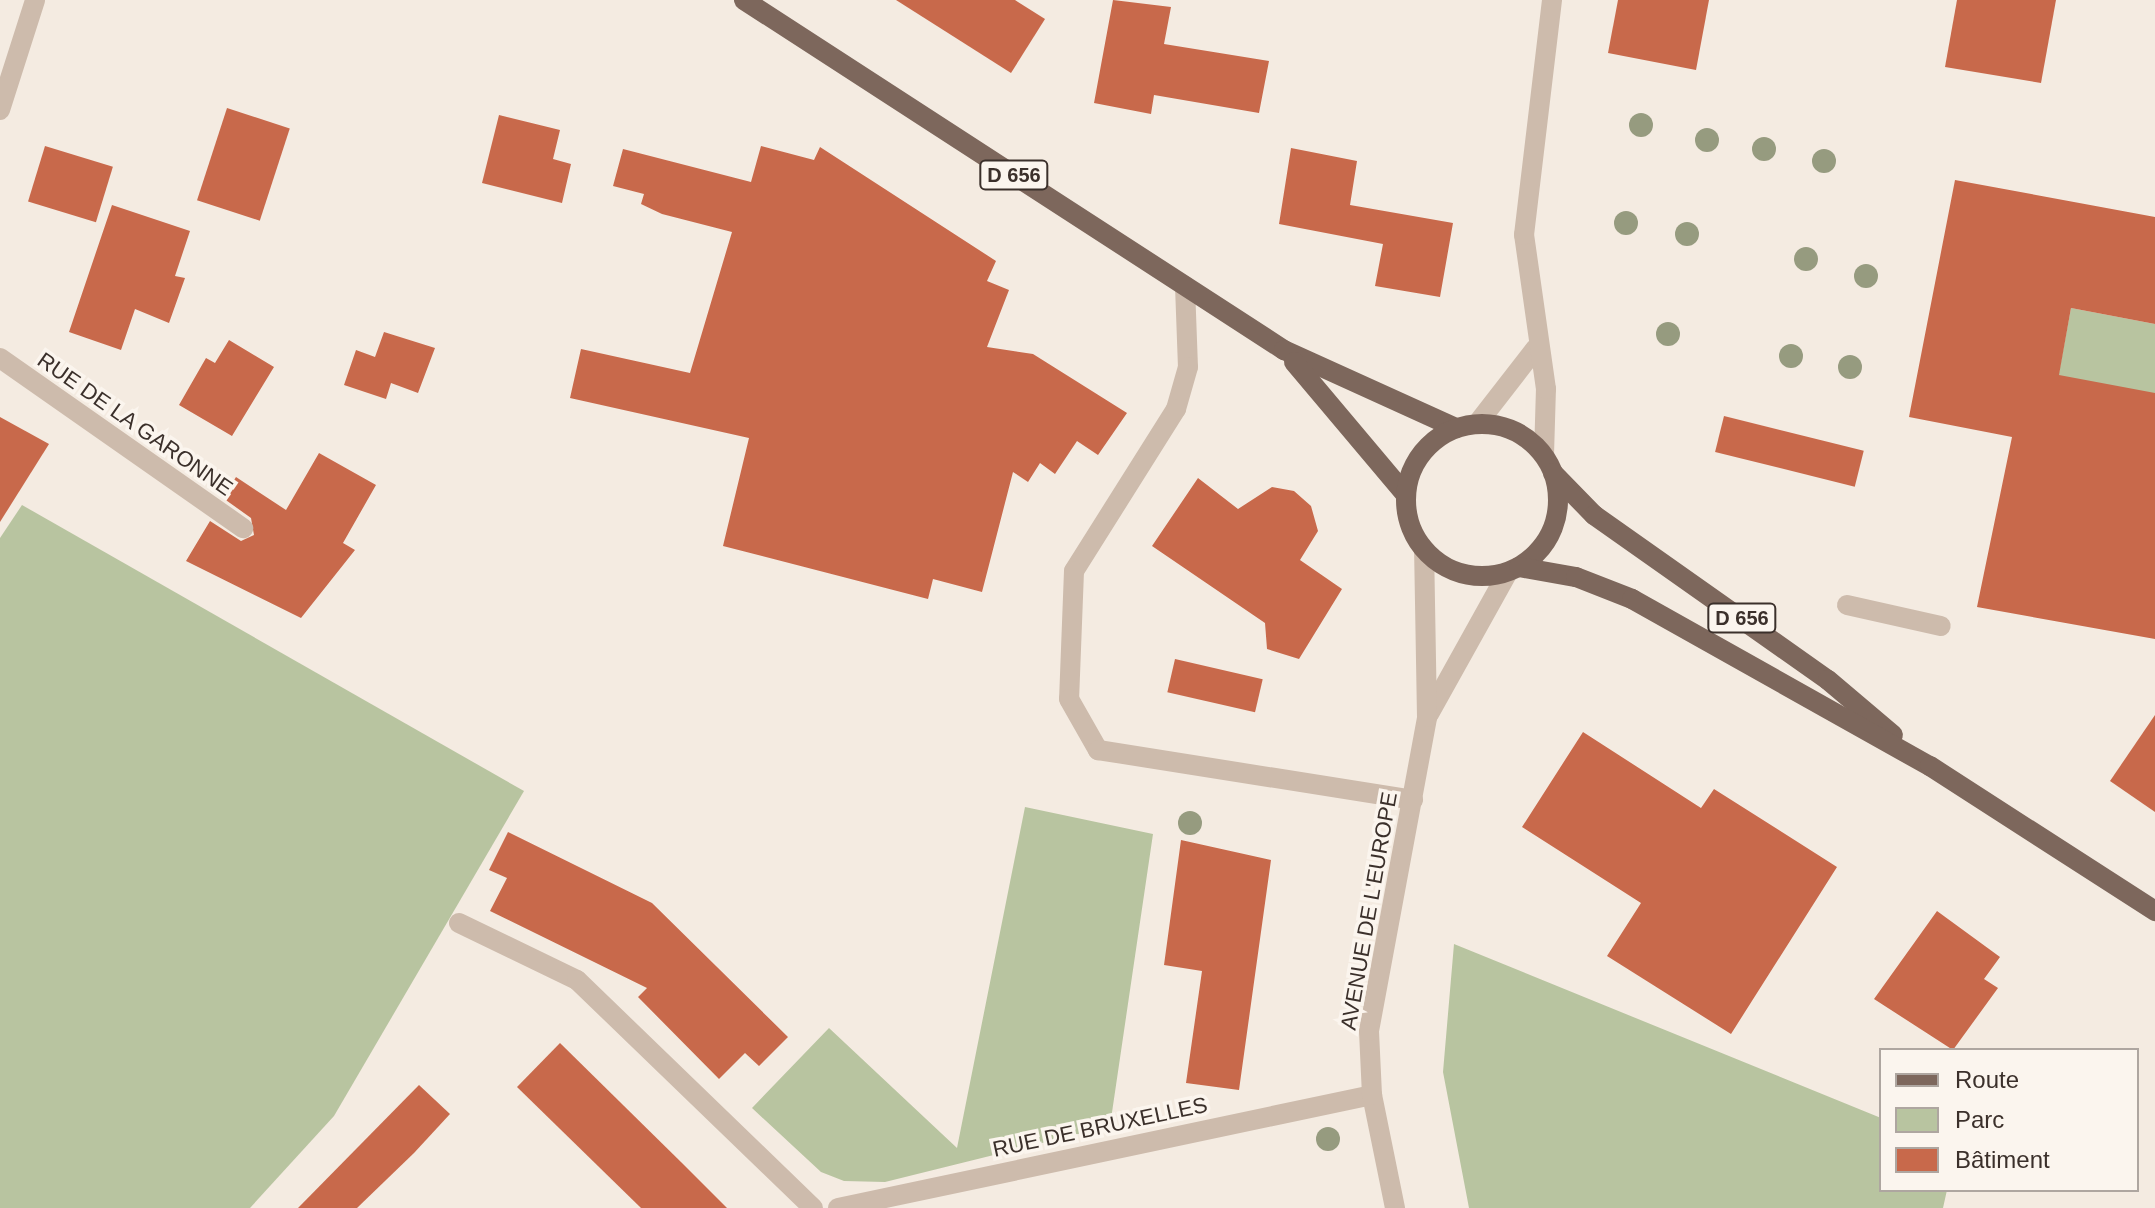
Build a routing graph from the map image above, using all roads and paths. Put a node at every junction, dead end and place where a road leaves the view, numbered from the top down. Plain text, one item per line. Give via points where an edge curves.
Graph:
1 (35, 0) edge
2 (744, 0) edge
3 (1552, 0) edge
4 (0, 110) edge
5 (1185, 286) junction
6 (1536, 348) junction
7 (1284, 350) junction
8 (0, 358) edge
9 (1466, 426) junction
10 (1549, 464) junction
11 (1406, 495) junction
12 (243, 528) dead end
13 (1424, 550) junction
14 (1513, 570) junction
15 (1847, 605) dead end
16 (1941, 626) dead end
17 (1427, 717) junction
18 (1930, 766) junction
19 (1413, 800) junction
20 (2155, 911) edge
21 (459, 923) dead end
22 (1372, 1095) junction
23 (813, 1208) edge
24 (838, 1208) edge
25 (1395, 1208) edge

1 - 4 street
2 - 5 main road, D 656
3 - 6 street via 1525,181
5 - 7 main road, D 656
5 - 19 street via 1188,367 1176,409 1074,571 1069,699 1098,750
6 - 9 street
6 - 10 street via 1546,389
7 - 9 main road, D 656
7 - 11 main road, D 656
8 - 12 street, RUE DE LA GARONNE
9 - 10 main road via 1502,426
9 - 11 main road via 1413,467
10 - 14 main road via 1557,516 1549,537
10 - 18 main road, D 656 via 1594,515 1828,680
11 - 13 main road
13 - 14 main road via 1454,571
13 - 17 street, AVENUE DE L'EUROPE
14 - 17 street, AVENUE DE L'EUROPE
14 - 18 main road, D 656 via 1576,577 1632,599
15 - 16 street
17 - 19 street, AVENUE DE L'EUROPE
18 - 20 main road, D 656
19 - 22 street, AVENUE DE L'EUROPE via 1369,1031
21 - 23 street via 577,980
22 - 24 street, RUE DE BRUXELLES
22 - 25 street, AVENUE DE L'EUROPE

